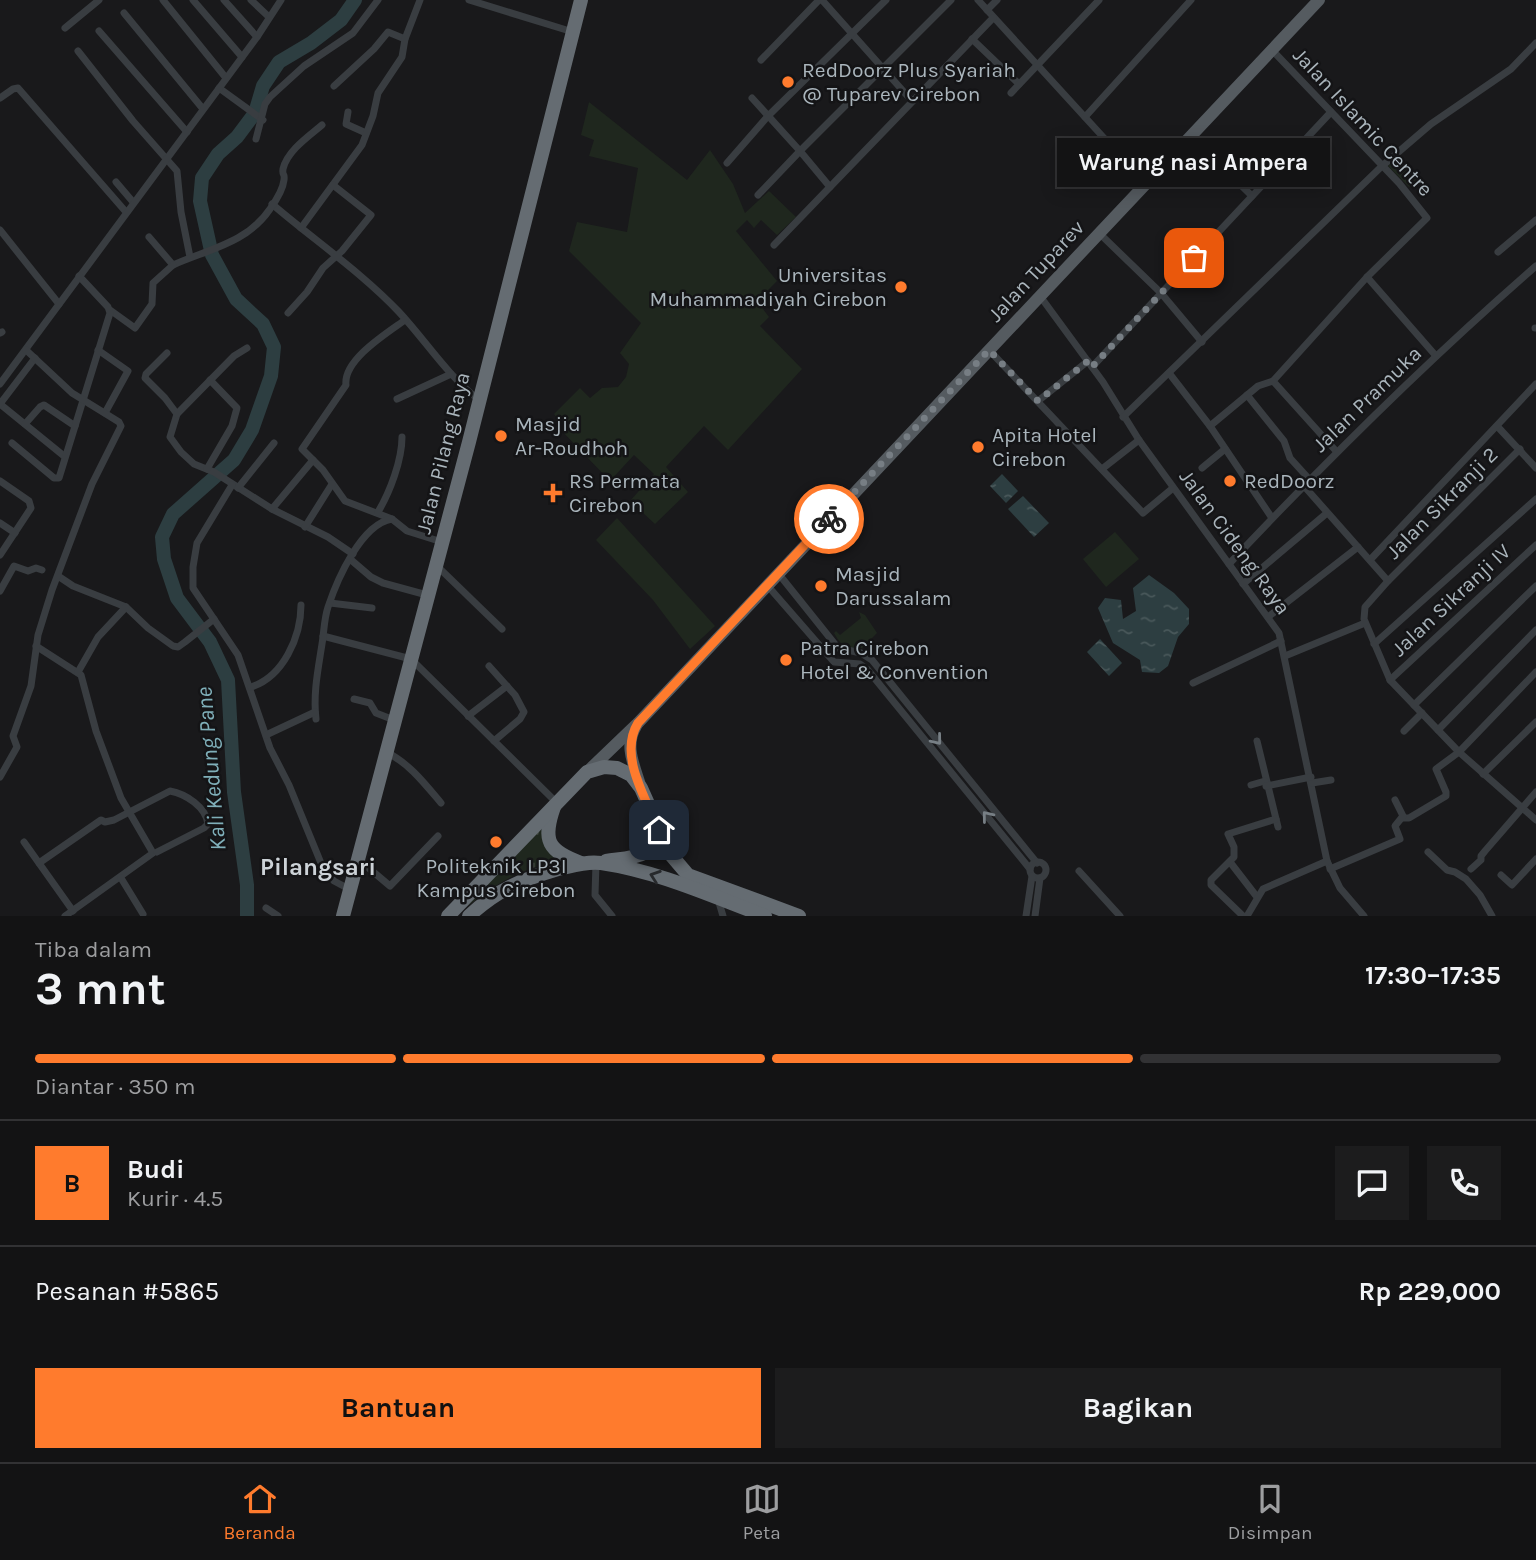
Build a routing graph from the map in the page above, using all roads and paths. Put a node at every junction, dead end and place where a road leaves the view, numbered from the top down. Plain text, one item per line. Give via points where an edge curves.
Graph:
1 (99, 0) edge
2 (163, 0) edge
3 (193, 0) edge
4 (224, 0) edge
5 (251, 0) edge
6 (281, 0) edge
7 (378, 0) edge
8 (420, 0) edge
9 (469, 0) edge
10 (581, 0) edge
11 (886, 0) edge
12 (951, 0) edge
13 (978, 0) edge
14 (997, 0) edge
15 (1099, 0) edge
16 (1191, 0) edge
17 (1319, 0) edge
18 (828, 2) edge
19 (987, 10) junction
20 (124, 13) dead end
21 (269, 17) junction
22 (993, 18) junction
23 (65, 28) dead end
24 (99, 31) dead end
25 (573, 32) junction
26 (852, 33) junction
27 (257, 37) junction
28 (405, 39) junction
29 (972, 39) junction
30 (1536, 43) edge
31 (1272, 50) junction
32 (78, 51) dead end
33 (242, 57) junction
34 (761, 61) dead end
35 (1038, 65) junction
36 (882, 67) junction
37 (226, 78) junction
38 (1019, 84) junction
39 (334, 86) dead end
40 (221, 89) junction
41 (1011, 93) dead end
42 (0, 98) edge
43 (752, 98) dead end
44 (912, 101) junction
45 (203, 109) junction
46 (348, 112) dead end
47 (1331, 112) junction
48 (768, 116) junction
49 (1085, 117) junction
50 (262, 120) junction
51 (322, 125) dead end
52 (187, 132) junction
53 (366, 133) junction
54 (1191, 136) junction
55 (256, 139) dead end
56 (800, 151) junction
57 (170, 162) junction
58 (727, 163) dead end
59 (1381, 167) junction
60 (116, 182) dead end
61 (1146, 184) junction
62 (333, 185) junction
63 (830, 187) junction
64 (758, 195) dead end
65 (1252, 196) junction
66 (134, 202) junction
67 (272, 204) junction
68 (126, 212) junction
69 (1536, 220) edge
70 (301, 228) junction
71 (0, 230) edge
72 (1099, 233) junction
73 (149, 237) dead end
74 (774, 245) dead end
75 (1498, 252) dead end
76 (194, 256) junction
77 (335, 257) junction
78 (173, 265) junction
79 (1536, 266) edge
80 (1367, 277) junction
81 (83, 281) junction
82 (1161, 293) junction
83 (1040, 295) junction
84 (59, 304) junction
85 (110, 310) junction
86 (288, 313) dead end
87 (405, 320) junction
88 (1202, 342) junction
89 (247, 348) dead end
90 (98, 350) junction
91 (989, 350) junction
92 (31, 354) junction
93 (167, 354) dead end
94 (1436, 356) junction
95 (1090, 364) junction
96 (1169, 373) junction
97 (451, 374) junction
98 (210, 380) junction
99 (1, 381) edge
100 (1273, 381) junction
101 (1536, 384) edge
102 (1247, 396) junction
103 (83, 399) junction
104 (397, 399) dead end
105 (478, 399) junction
106 (1038, 401) junction
107 (0, 404) edge
108 (105, 413) junction
109 (177, 414) junction
110 (1124, 417) junction
111 (25, 425) junction
112 (75, 426) junction
113 (1210, 426) junction
114 (1497, 426) junction
115 (402, 437) dead end
116 (1139, 440) junction
117 (12, 443) dead end
118 (274, 443) dead end
119 (1225, 449) junction
120 (1520, 449) junction
121 (1336, 451) junction
122 (64, 456) junction
123 (313, 460) junction
124 (1202, 468) dead end
125 (1536, 468) edge
126 (1102, 469) junction
127 (211, 471) junction
128 (0, 481) edge
129 (1307, 483) junction
130 (232, 484) junction
131 (332, 484) junction
132 (1173, 488) junction
133 (1536, 499) edge
134 (272, 509) junction
135 (379, 512) junction
136 (1327, 513) junction
137 (1272, 517) junction
138 (393, 519) junction
139 (0, 523) edge
140 (306, 527) junction
141 (15, 533) junction
142 (442, 542) junction
143 (1536, 545) edge
144 (1358, 547) junction
145 (0, 555) edge
146 (351, 556) junction
147 (1370, 560) junction
148 (1229, 564) junction
149 (436, 565) junction
150 (36, 569) dead end
151 (58, 576) junction
152 (782, 578) junction
153 (1388, 581) junction
154 (1244, 584) junction
155 (1536, 586) edge
156 (0, 591) edge
157 (775, 593) junction
158 (427, 595) junction
159 (330, 603) junction
160 (301, 605) dead end
161 (125, 607) junction
162 (372, 608) dead end
163 (1268, 617) junction
164 (214, 620) junction
165 (1366, 623) junction
166 (502, 629) dead end
167 (1536, 630) edge
168 (323, 636) junction
169 (1281, 641) junction
170 (1374, 644) junction
171 (36, 646) junction
172 (1284, 656) junction
173 (411, 659) junction
174 (489, 666) dead end
175 (78, 672) junction
176 (1536, 672) edge
177 (1390, 680) junction
178 (1193, 682) dead end
179 (507, 686) junction
180 (251, 687) junction
181 (354, 699) dead end
182 (1414, 705) junction
183 (914, 712) junction
184 (1422, 713) junction
185 (468, 716) junction
186 (906, 717) junction
187 (394, 720) junction
188 (922, 721) junction
189 (1536, 722) edge
190 (638, 723) junction
191 (914, 727) junction
192 (1438, 730) junction
193 (1404, 731) dead end
194 (266, 735) junction
195 (494, 741) junction
196 (1257, 741) dead end
197 (386, 752) junction
198 (1459, 752) junction
199 (587, 772) junction
200 (1483, 774) junction
201 (0, 778) edge
202 (1311, 780) junction
203 (1331, 780) dead end
204 (1266, 783) junction
205 (1251, 785) dead end
206 (641, 788) junction
207 (1536, 792) edge
208 (1395, 800) dead end
209 (556, 802) junction
210 (441, 803) dead end
211 (1522, 809) junction
212 (129, 811) junction
213 (1402, 818) junction
214 (1536, 820) edge
215 (659, 830) junction
216 (438, 836) dead end
217 (24, 842) dead end
218 (157, 852) dead end
219 (1428, 852) dead end
220 (358, 859) junction
221 (1536, 859) edge
222 (1327, 861) junction
223 (1230, 862) junction
224 (39, 863) junction
225 (592, 863) junction
226 (1037, 863) junction
227 (1330, 869) junction
228 (1471, 869) dead end
229 (1079, 871) dead end
230 (1034, 874) junction
231 (1501, 875) dead end
232 (121, 878) junction
233 (350, 889) junction
234 (1257, 897) junction
235 (718, 899) junction
236 (266, 908) dead end
237 (73, 911) junction
238 (143, 914) dead end
239 (789, 914) edge
240 (65, 916) edge
241 (278, 916) edge
242 (343, 916) edge
243 (448, 916) edge
244 (469, 916) edge
245 (612, 916) edge
246 (723, 916) edge
247 (765, 916) edge
248 (1026, 916) edge
249 (1035, 916) edge
250 (1120, 916) edge
251 (1245, 916) edge
252 (1364, 916) edge
253 (1492, 916) edge

1 - 23 street
2 - 37 street
3 - 33 street
4 - 27 street
5 - 21 street
6 - 21 street
7 - 50 street via 353,33 304,66 270,97
8 - 28 street
9 - 25 street
10 - 25 highway, Jalan Pilang Raya
11 - 26 street
12 - 36 street
13 - 19 street
14 - 19 street
15 - 35 street
16 - 49 street
17 - 31 main road, Jalan Tuparev
18 - 26 street
18 - 34 street via 819,0
19 - 22 street
20 - 45 street
21 - 27 street
22 - 29 street
22 - 35 street
24 - 52 street
25 - 105 highway, Jalan Pilang Raya
26 - 36 street
26 - 48 street
27 - 33 street
28 - 39 street via 388,32
28 - 53 street via 402,57 377,93
29 - 38 street
29 - 44 street
30 - 59 street via 1511,69 1431,124
31 - 47 street, Jalan Islamic Centre
31 - 54 main road, Jalan Tuparev
32 - 57 street
33 - 37 street
35 - 38 street
35 - 49 street
36 - 44 street
36 - 56 street
37 - 40 street
38 - 41 street
40 - 45 street
40 - 50 street
42 - 68 street via 18,88
43 - 48 street
44 - 63 street
45 - 52 street
46 - 53 street via 345,124
47 - 59 street, Jalan Islamic Centre
47 - 65 street
48 - 56 street
48 - 58 street
49 - 61 street
50 - 55 street
51 - 67 street via 287,161 284,181
52 - 57 street
53 - 62 street
54 - 61 main road, Jalan Tuparev
54 - 65 street
56 - 63 street
56 - 64 street
57 - 66 street
57 - 76 street via 177,171 181,212
59 - 80 street, Jalan Islamic Centre via 1427,218
59 - 88 street
60 - 66 street
61 - 72 main road, Jalan Tuparev
62 - 70 street
62 - 77 street via 371,215
63 - 74 street
65 - 82 street
66 - 68 street
67 - 70 street
67 - 76 street via 251,230
68 - 81 street
69 - 75 street
70 - 77 street
71 - 84 street
72 - 82 street
72 - 83 main road, Jalan Tuparev
73 - 78 street
76 - 78 street
77 - 86 street
77 - 87 street
78 - 85 street via 153,283 152,304 135,328
79 - 94 street, Jalan Pramuka
80 - 94 street
80 - 100 street
81 - 84 street
81 - 85 street
82 - 88 street
82 - 95 street
83 - 91 main road, Jalan Tuparev
83 - 95 street, Jalan Cideng Raya
84 - 92 street
85 - 90 street
87 - 97 street
87 - 123 street via 371,344 347,373 346,384 302,448
88 - 96 street
89 - 98 street
90 - 103 street
90 - 108 street via 128,371
91 - 106 street
91 - 152 main road, Jalan Tuparev
92 - 99 street
92 - 103 street
92 - 107 street
93 - 109 street via 145,378
94 - 121 street, Jalan Pramuka
95 - 106 street
95 - 110 street, Jalan Cideng Raya
96 - 110 street
96 - 113 street
97 - 104 street
97 - 105 street
98 - 109 street
98 - 127 street via 237,408
100 - 102 street
100 - 121 street
101 - 114 street
102 - 113 street
102 - 129 street via 1284,441
103 - 108 street
103 - 112 street
105 - 142 highway, Jalan Pilang Raya
106 - 126 street
107 - 111 street
108 - 151 street via 121,426 92,484
109 - 127 street via 170,436 194,464
110 - 116 street, Jalan Cideng Raya
111 - 112 street via 44,405
111 - 122 street
112 - 122 street
113 - 119 street
114 - 120 street
114 - 147 street
115 - 135 street via 389,493
116 - 126 street
116 - 132 street, Jalan Cideng Raya
117 - 122 street via 54,478 59,478
118 - 130 street
119 - 124 street
119 - 137 street
120 - 125 street
120 - 153 street, Jalan Sikranji 2
121 - 129 street, Jalan Pramuka
123 - 131 street
123 - 134 street
126 - 132 street via 1143,513
127 - 130 street
128 - 141 street via 29,501 31,508
129 - 136 street
129 - 137 street, Jalan Pramuka
130 - 134 street
130 - 164 street via 197,542 192,567 193,588
131 - 135 street via 345,501
131 - 140 street
132 - 148 street, Jalan Cideng Raya
133 - 170 street
134 - 140 street
135 - 138 street
136 - 144 street
136 - 154 street
137 - 148 street, Jalan Pramuka
138 - 142 street via 407,531
138 - 146 street via 367,534
139 - 141 street
140 - 146 street via 328,537
141 - 145 street
142 - 149 highway, Jalan Pilang Raya
143 - 177 street, Jalan Sikranji IV
144 - 147 street
144 - 163 street
146 - 158 street via 371,577
146 - 159 street
147 - 153 street
148 - 154 street, Jalan Cideng Raya
149 - 158 highway, Jalan Pilang Raya
149 - 166 street
150 - 156 street via 14,566
151 - 161 street
151 - 171 street
152 - 157 main road, Jalan Tuparev
152 - 183 street via 838,648 867,656
153 - 165 street, Jalan Sikranji 2 via 1365,607
154 - 163 street, Jalan Cideng Raya
155 - 182 street
157 - 186 street via 834,663 864,666
157 - 190 main road, Jalan Tuparev
158 - 173 highway, Jalan Pilang Raya
159 - 162 street
159 - 168 street
160 - 180 street via 299,632 292,648 276,670
161 - 164 street via 173,646
161 - 175 street via 98,637
163 - 169 street, Jalan Cideng Raya
164 - 180 street via 238,655
165 - 170 street
165 - 172 street
167 - 192 street
168 - 173 street
168 - 194 street via 315,716
169 - 172 street, Jalan Cideng Raya
169 - 178 street
170 - 177 street
171 - 175 street
171 - 201 street via 31,686 13,736 18,746
172 - 202 street, Jalan Cideng Raya
173 - 185 street
173 - 187 highway, Jalan Pilang Raya
174 - 179 street
175 - 212 street
176 - 198 street
177 - 182 street
179 - 185 street
179 - 195 street via 523,714
180 - 194 street
181 - 187 street via 370,703 376,713
182 - 184 street
183 - 186 street
183 - 188 street
184 - 192 street
184 - 193 street
185 - 195 street
186 - 191 street
187 - 197 highway, Jalan Pilang Raya
188 - 191 street
188 -> 226 street
189 - 200 street
190 - 199 main road, Jalan Tuparev
190 - 206 main road via 629,749
230 -> 191 street
192 - 198 street
194 - 233 street via 323,868 334,881
195 - 209 street
196 - 204 street
197 - 210 street via 420,778
197 - 220 highway, Jalan Pilang Raya
198 - 200 street
198 - 213 street via 1436,769 1446,796
199 - 206 highway via 617,768 631,775
199 - 209 highway
200 - 211 street
202 - 203 street
202 - 204 street
202 - 222 street, Jalan Cideng Raya
204 - 205 street
204 - 223 street via 1277,823 1228,834 1235,853
206 - 215 highway
207 - 211 street
208 - 213 street
209 - 225 highway via 547,830 550,845 557,853
209 - 243 highway
211 - 214 street
211 - 228 street
212 - 218 street via 170,791 195,803 207,816 204,828
212 - 224 street via 114,820 100,820
212 - 232 street via 153,853
213 - 227 street via 1395,826 1398,840
215 - 225 highway via 657,841 644,854
215 - 239 highway via 688,875
216 - 220 street via 390,886
217 - 224 street
219 - 253 street via 1447,870 1466,879
220 - 233 highway, Jalan Pilang Raya
221 - 231 street via 1513,885
222 - 227 street, Jalan Cideng Raya
222 - 234 street via 1269,886
223 - 234 street
223 - 251 street via 1210,881
224 - 237 street
235 -> 225 highway via 642,872
225 - 244 highway via 522,879
225 - 245 street via 595,895
226 - 230 street
226 - 230 street via 1043,864 1045,874
227 - 252 street, Jalan Cideng Raya
229 - 250 street
230 - 248 street
230 - 249 street
232 - 237 street
232 - 238 street
233 - 242 highway, Jalan Pilang Raya
234 - 251 street
235 - 246 street
235 - 247 highway
236 - 241 street
237 - 240 street

